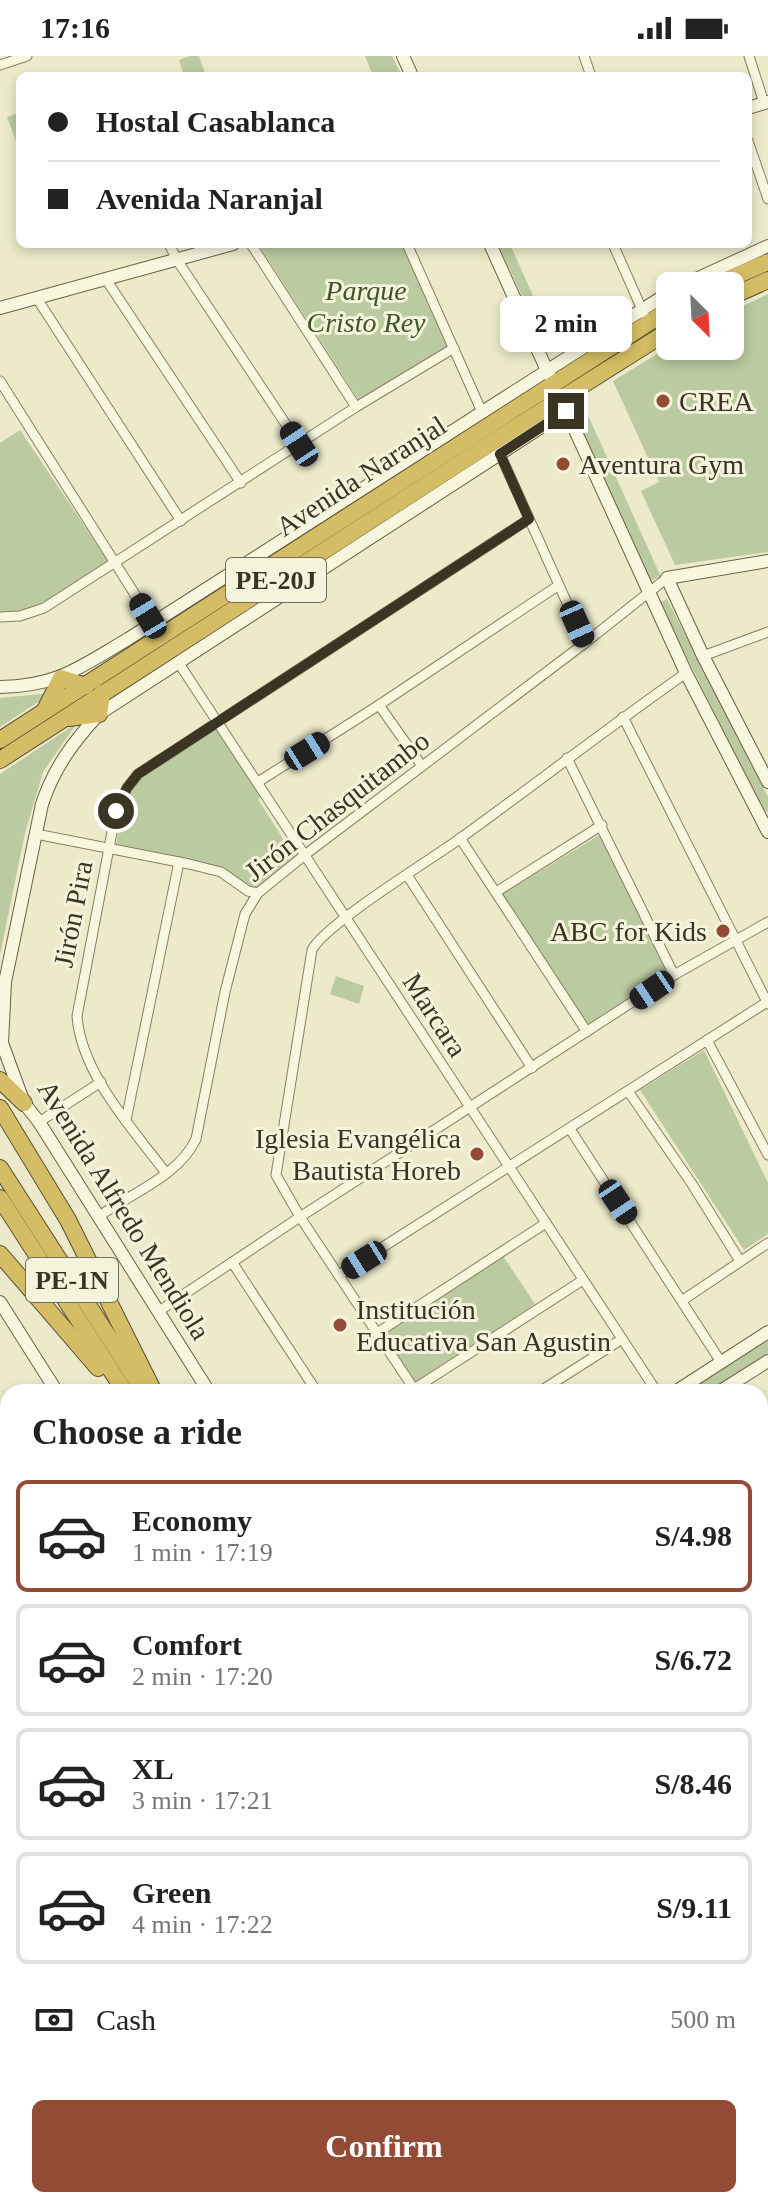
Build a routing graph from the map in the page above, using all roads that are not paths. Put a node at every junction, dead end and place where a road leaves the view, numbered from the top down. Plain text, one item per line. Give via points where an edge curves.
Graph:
1 (27, 56) edge
2 (749, 56) edge
3 (0, 65) edge
4 (766, 102) edge
5 (753, 172) edge
6 (768, 199) edge
7 (768, 246) edge
8 (171, 248) edge
9 (219, 248) edge
10 (254, 248) edge
11 (409, 248) edge
12 (492, 248) edge
13 (615, 248) edge
14 (177, 260) junction
15 (768, 262) edge
16 (711, 272) edge
17 (744, 272) edge
18 (105, 278) junction
19 (768, 280) edge
20 (744, 291) edge
21 (36, 297) junction
22 (656, 305) edge
23 (0, 308) edge
24 (656, 313) edge
25 (645, 316) junction
26 (656, 337) edge
27 (454, 348) junction
28 (550, 377) junction
29 (578, 378) junction
30 (0, 381) edge
31 (563, 405) junction
32 (356, 407) junction
33 (482, 412) junction
34 (299, 444) junction
35 (500, 454) junction
36 (241, 483) junction
37 (529, 519) junction
38 (181, 521) junction
39 (768, 561) edge
40 (117, 562) junction
41 (667, 578) junction
42 (559, 585) junction
43 (650, 591) junction
44 (0, 617) edge
45 (153, 623) junction
46 (768, 632) edge
47 (585, 643) junction
48 (703, 656) junction
49 (178, 662) junction
50 (686, 673) junction
51 (61, 678) junction
52 (86, 686) junction
53 (0, 687) edge
54 (102, 693) junction
55 (379, 705) junction
56 (44, 712) junction
57 (99, 714) junction
58 (623, 717) junction
59 (63, 719) junction
60 (218, 721) junction
61 (83, 731) joint
62 (0, 740) edge
63 (567, 758) junction
64 (0, 760) edge
65 (422, 766) junction
66 (258, 782) junction
67 (768, 782) edge
68 (765, 818) edge
69 (602, 825) junction
70 (768, 832) edge
71 (36, 834) junction
72 (460, 838) junction
73 (109, 848) junction
74 (306, 854) junction
75 (179, 862) junction
76 (407, 875) junction
77 (496, 892) junction
78 (258, 893) junction
79 (346, 918) junction
80 (768, 922) edge
81 (735, 939) junction
82 (674, 975) junction
83 (768, 1003) edge
84 (587, 1032) junction
85 (707, 1040) junction
86 (532, 1068) junction
87 (0, 1080) edge
88 (104, 1086) junction
89 (133, 1087) junction
90 (628, 1091) junction
91 (24, 1103) junction
92 (0, 1108) edge
93 (470, 1108) junction
94 (126, 1120) junction
95 (39, 1122) junction
96 (570, 1129) junction
97 (768, 1155) edge
98 (509, 1167) junction
99 (0, 1168) edge
100 (166, 1173) junction
101 (0, 1198) edge
102 (98, 1217) junction
103 (300, 1217) junction
104 (546, 1223) junction
105 (768, 1243) edge
106 (0, 1254) edge
107 (740, 1261) junction
108 (232, 1262) junction
109 (339, 1275) junction
110 (583, 1280) junction
111 (683, 1300) junction
112 (0, 1302) edge
113 (159, 1311) junction
114 (768, 1332) edge
115 (377, 1333) junction
116 (622, 1339) junction
117 (768, 1361) edge
118 (721, 1362) junction
119 (52, 1384) edge
120 (111, 1384) edge
121 (120, 1384) edge
122 (139, 1384) edge
123 (150, 1384) edge
124 (204, 1384) edge
125 (312, 1384) edge
126 (411, 1384) edge
127 (424, 1384) edge
128 (552, 1384) edge
129 (652, 1384) edge
130 (687, 1384) edge
131 (732, 1384) edge

1 - 3 street
2 - 4 street
5 - 6 street
7 - 16 main road
8 - 14 street
9 - 14 main road
10 - 32 street
11 - 27 street
12 - 28 main road
13 - 25 street
14 - 18 main road
14 - 34 street
15 - 17 highway
18 - 21 main road
18 - 36 street
19 - 20 highway
21 - 23 main road
21 - 38 street
22 - 25 main road, Avenida Naranjal
24 - 25 highway, Avenida Naranjal / PE-20J
25 - 28 main road, Avenida Naranjal
25 - 29 highway, Avenida Naranjal / PE-20J
26 - 29 highway, Avenida Naranjal / PE-20J
27 - 32 street
27 - 33 street
28 - 29 highway, Avenida Naranjal / PE-20J
28 - 31 main road
28 - 33 main road, Avenida Naranjal
28 - 52 highway, Avenida Naranjal / PE-20J
29 - 31 highway, Avenida Naranjal / PE-20J
30 - 40 street
31 - 35 main road, Avenida Naranjal
31 - 43 main road
31 - 54 highway, Avenida Naranjal / PE-20J
32 - 34 street
33 - 45 main road, Avenida Naranjal
34 - 36 street
35 - 37 street
35 - 49 main road, Avenida Naranjal
36 - 38 street
37 - 42 street
37 - 60 street, Jirón Pira
38 - 40 street
39 - 41 main road
40 - 44 street via 44,608
40 - 45 street
41 - 43 street, Jirón Chasquitambo
41 - 48 main road
42 - 47 street
42 - 55 street
43 - 47 street, Jirón Chasquitambo
43 - 50 main road
45 - 51 main road, Avenida Naranjal
46 - 48 street
47 - 65 street, Jirón Chasquitambo
48 - 67 main road
49 - 57 main road, Avenida Naranjal
49 - 60 street, Marcara
50 - 58 street
50 - 68 main road
51 - 52 highway
51 - 53 main road
51 - 56 highway
52 - 56 highway, Avenida Naranjal / PE-20J
54 - 57 highway
54 - 59 highway, Avenida Naranjal / PE-20J
55 - 65 street
55 - 66 street
56 - 62 highway, Avenida Naranjal / PE-20J
57 - 59 highway
57 - 61 main road, Avenida Naranjal
58 - 63 street
58 - 81 street
59 - 64 highway, Avenida Naranjal / PE-20J
60 - 66 street, Marcara
60 - 73 street, Jirón Pira via 138,774 116,811
61 - 71 main road, Avenida Alfredo Mendiola via 49,781
63 - 69 street
63 - 72 street
65 - 74 street, Jirón Chasquitambo
66 - 74 street, Marcara
68 - 70 main road
69 - 77 street
69 - 82 street
71 - 73 street
71 - 91 main road, Avenida Alfredo Mendiola via 5,982 2,1043
72 - 76 street
72 - 77 street
73 - 75 street
73 - 88 street, Jirón Pira via 77,1016 82,1047
74 - 78 street, Jirón Chasquitambo
74 - 79 street, Marcara
75 - 78 street via 221,872
75 - 89 street
76 - 79 street
76 - 86 street
77 - 84 street
78 - 100 street, Jirón Chasquitambo via 245,914 196,1139 186,1159
79 - 93 street, Marcara
79 - 103 street via 312,950 275,1169
80 - 81 street
81 - 82 street
81 - 83 street
82 - 84 street
83 - 85 street
84 - 86 street
85 - 90 street
85 - 97 street
86 - 93 street
87 - 91 highway
88 - 89 street via 118,1095
88 - 94 street, Jirón Pira
88 - 95 street
89 - 94 street
90 - 96 street
90 - 107 street
91 - 95 main road, Avenida Alfredo Mendiola
92 - 123 highway via 68,1220
93 - 98 street, Marcara
93 - 103 street
94 - 100 street, Jirón Pira
95 - 102 main road, Avenida Alfredo Mendiola
96 - 98 street
96 - 111 street
98 - 104 street, Marcara
98 - 109 street
99 - 122 highway, PE-1N
100 - 102 street, Jirón Chasquitambo
101 - 121 highway, PE-1N
102 - 113 main road, Avenida Alfredo Mendiola
103 - 108 street
103 - 109 street
104 - 110 street, Marcara
104 - 115 street
105 - 107 street
106 - 120 highway
107 - 111 street
108 - 113 street
108 - 125 street
109 - 115 street
110 - 116 street, Marcara
110 - 127 street
111 - 118 street
112 - 119 main road
113 - 124 main road, Avenida Alfredo Mendiola
114 - 118 main road
115 - 126 street
116 - 128 street
116 - 129 street, Marcara
117 - 131 main road
118 - 130 main road

